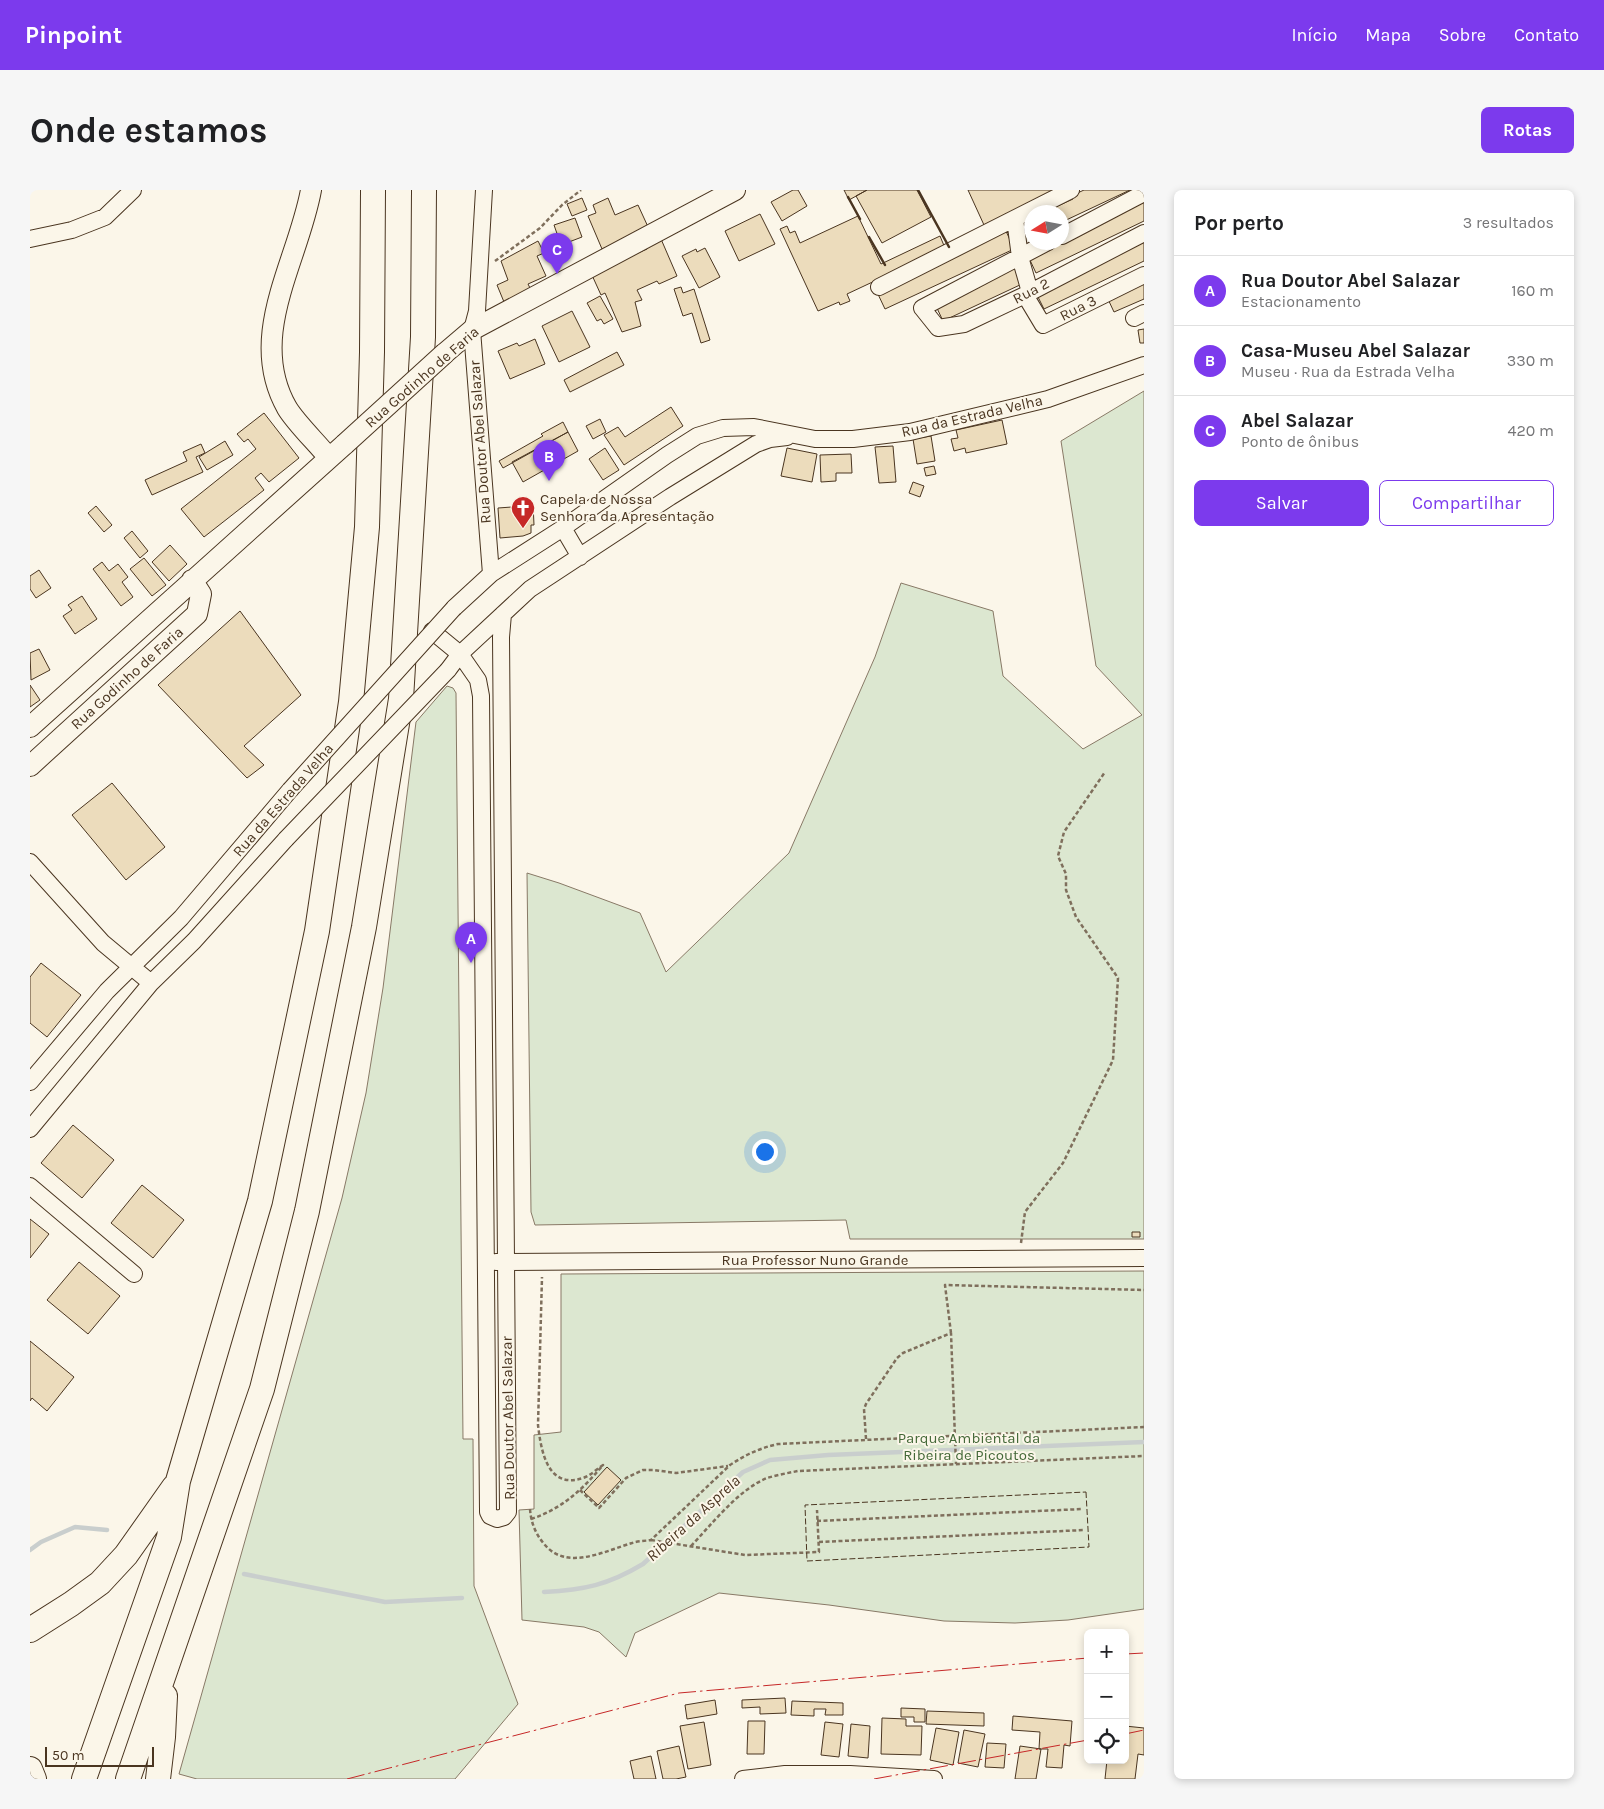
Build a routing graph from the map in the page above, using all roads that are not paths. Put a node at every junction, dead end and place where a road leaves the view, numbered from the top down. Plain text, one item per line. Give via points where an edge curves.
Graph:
1 (133, 190) edge
2 (311, 190) edge
3 (374, 190) edge
4 (424, 190) edge
5 (484, 190) edge
6 (735, 190) edge
7 (1071, 190) edge
8 (1144, 192) edge
9 (1015, 219) junction
10 (1069, 232) edge
11 (1144, 233) edge
12 (30, 239) edge
13 (1033, 250) edge
14 (1020, 257) junction
15 (1144, 275) edge
16 (879, 288) dead end
17 (1028, 294) junction
18 (472, 330) junction
19 (1144, 365) edge
20 (794, 436) junction
21 (329, 458) junction
22 (563, 528) junction
23 (580, 556) junction
24 (491, 574) junction
25 (192, 580) junction
26 (503, 614) junction
27 (432, 631) junction
28 (456, 651) junction
29 (30, 727) edge
30 (30, 766) edge
31 (30, 862) edge
32 (131, 967) junction
33 (152, 984) junction
34 (30, 1082) edge
35 (30, 1129) edge
36 (30, 1186) edge
37 (1144, 1258) edge
38 (486, 1262) junction
39 (506, 1262) junction
40 (134, 1274) dead end
41 (178, 1481) junction
42 (30, 1630) edge
43 (166, 1669) junction
44 (30, 1770) edge
45 (34, 1779) edge
46 (84, 1779) edge
47 (128, 1779) edge
48 (158, 1779) edge
49 (744, 1779) edge
50 (934, 1779) edge

1 - 12 street via 104,217 72,230
2 - 21 main road via 277,304 272,330 272,369 288,410
3 - 41 highway via 367,527 352,702 326,881 260,1201
4 - 43 highway via 423,337 401,699 364,927 307,1211 262,1389
5 - 18 street, Rua Doutor Abel Salazar via 477,311
6 - 18 main road, Rua Godinho de Faria
7 - 9 street
8 - 10 street
9 - 14 street
9 - 16 street
11 - 17 street, Rua 2
13 - 14 street
14 - 17 street
14 - 17 street, Rua 2 via 922,308 938,328 964,324
15 - 17 street, Rua 3 via 1043,326
18 - 21 main road, Rua Godinho de Faria, bridge
18 - 24 street, Rua Doutor Abel Salazar
19 - 20 street, Rua da Estrada Velha via 1048,399 910,432 853,439
20 - 22 street, Rua da Estrada Velha via 754,427 723,428 697,436
20 - 23 street, Rua da Estrada Velha via 756,444
21 - 25 main road, Rua Godinho de Faria
22 - 23 street
22 - 24 street, Rua da Estrada Velha
23 - 26 street, Rua da Estrada Velha via 530,589
24 - 27 street, Rua da Estrada Velha, bridge
25 - 29 main road, Rua Godinho de Faria
25 - 30 main road, Rua Godinho de Faria via 200,594 197,614
26 - 28 street, Rua da Estrada Velha
26 - 39 street, Rua Doutor Abel Salazar
27 - 28 street
27 - 32 street, Rua da Estrada Velha, bridge via 181,918
28 - 33 street, Rua da Estrada Velha, bridge via 448,670
28 - 38 street, Rua Doutor Abel Salazar via 478,680 482,696
31 - 32 street via 103,943
32 - 33 street
32 - 34 street, Rua da Estrada Velha
33 - 35 street, Rua da Estrada Velha
36 - 40 street
37 - 39 street, Rua Professor Nuno Grande
38 - 39 street, Rua Professor Nuno Grande
38 - 39 street, Rua Doutor Abel Salazar via 488,1512 497,1519 504,1518 508,1512
41 - 42 highway via 126,1555 100,1583
41 - 46 highway via 169,1537
43 - 47 highway
43 - 48 highway
44 - 45 highway
49 - 50 street via 785,1774 850,1774

